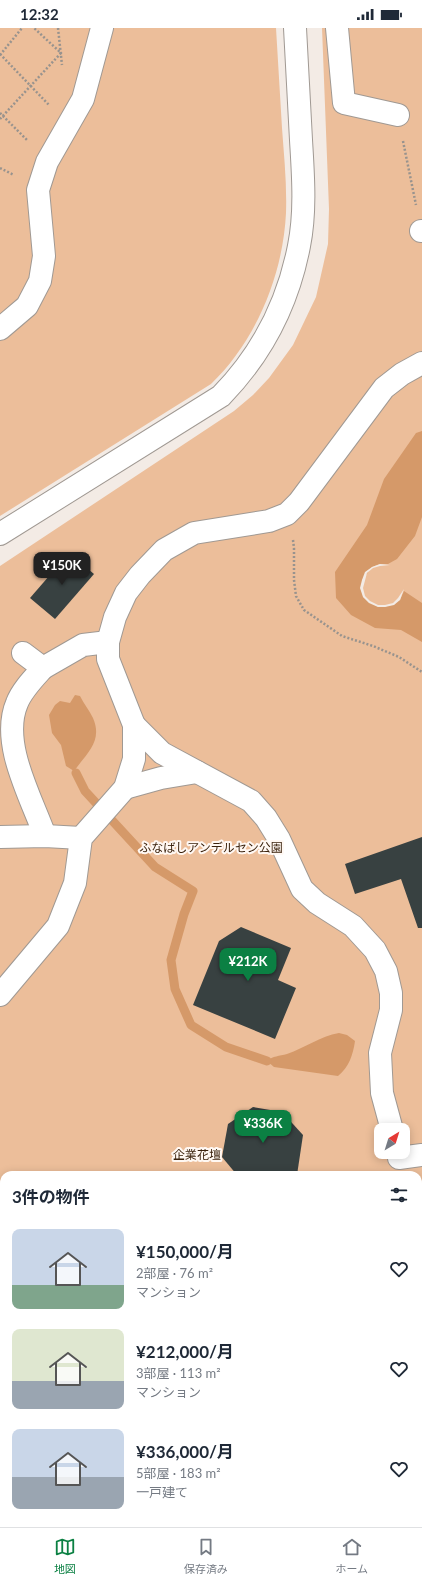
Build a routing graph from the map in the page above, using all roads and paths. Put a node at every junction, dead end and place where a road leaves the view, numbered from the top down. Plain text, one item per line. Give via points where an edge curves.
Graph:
1 (22, 28) edge
2 (34, 28) edge
3 (102, 28) edge
4 (295, 28) edge
5 (338, 28) edge
6 (0, 55) edge
7 (30, 86) junction
8 (1, 114) edge
9 (398, 114) joint
10 (0, 119) edge
11 (69, 126) junction
12 (48, 162) junction
13 (421, 231) edge
14 (0, 329) edge
15 (422, 364) edge
16 (287, 514) junction
17 (0, 534) edge
18 (108, 642) junction
19 (23, 653) dead end
20 (42, 668) junction
21 (422, 672) edge
22 (134, 725) junction
23 (197, 772) junction
24 (125, 788) junction
25 (45, 836) junction
26 (0, 837) edge
27 (81, 838) junction
28 (0, 995) edge
29 (390, 1123) edge
30 (422, 1155) edge
31 (398, 1162) edge

1 - 6 path
2 - 7 path via 61,52
3 - 11 street via 83,100
4 - 17 street via 304,183 300,245 288,290 252,360 221,396
5 - 9 street via 344,103
6 - 7 path
7 - 8 path
7 - 11 path
8 - 10 path
8 - 12 path
9 - 13 path
11 - 12 street
12 - 14 street via 38,190 44,256 40,281 27,306
15 - 16 street via 402,374 384,388 299,502
16 - 18 street via 269,521 194,533 164,550 126,593 115,617
16 - 21 path via 294,548 296,596 304,610 342,636 393,654
18 - 20 street via 83,646
18 - 22 street via 108,658
19 - 20 street
20 - 25 street via 17,702 12,721 12,737 16,760
22 - 23 street via 162,753
22 - 24 street via 134,759
23 - 24 street
23 - 29 street via 251,801 279,839 302,890 353,926 375,950 386,972 391,993 391,1010 380,1053 382,1093
24 - 27 street
25 - 26 street
25 - 27 street
27 - 28 street via 75,883 58,926
30 - 31 street

